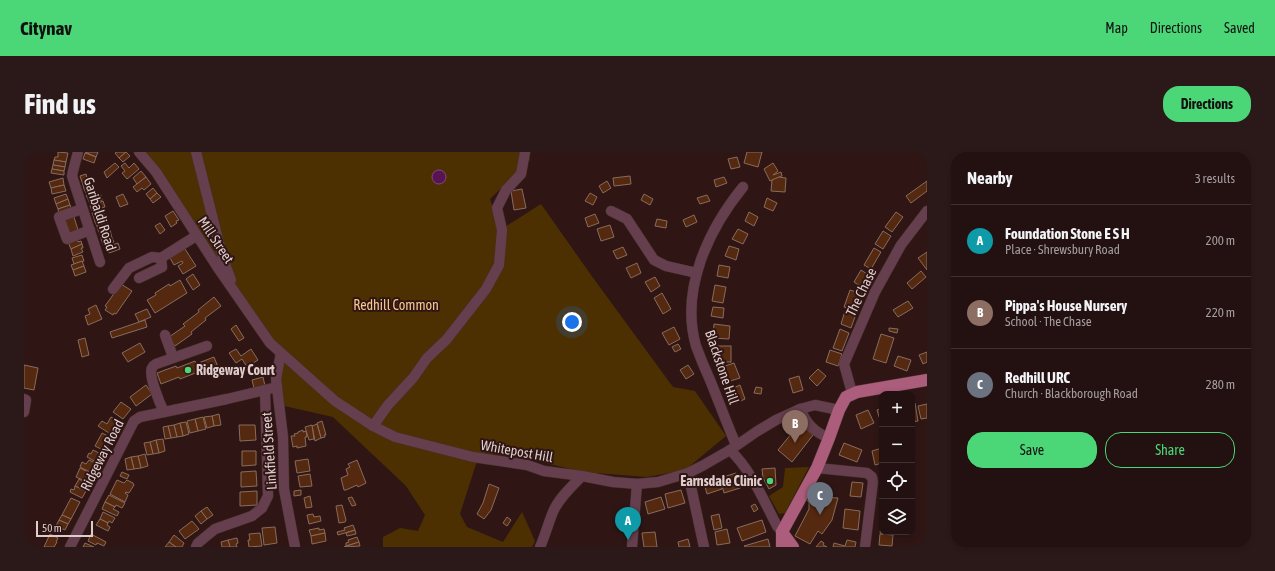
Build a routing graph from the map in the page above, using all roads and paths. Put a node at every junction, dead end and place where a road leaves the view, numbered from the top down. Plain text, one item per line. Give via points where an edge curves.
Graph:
1 (78, 152) edge
2 (139, 152) edge
3 (196, 152) edge
4 (525, 152) edge
5 (743, 187) dead end
6 (82, 209) junction
7 (611, 211) dead end
8 (927, 211) edge
9 (90, 230) junction
10 (196, 236) junction
11 (161, 258) junction
12 (100, 262) dead end
13 (697, 273) junction
14 (139, 278) dead end
15 (113, 289) dead end
16 (236, 295) junction
17 (165, 335) dead end
18 (270, 343) joint
19 (206, 346) dead end
20 (281, 353) junction
21 (174, 357) junction
22 (927, 380) edge
23 (277, 387) junction
24 (265, 390) junction
25 (852, 393) junction
26 (24, 399) edge
27 (800, 409) junction
28 (839, 410) junction
29 (24, 412) edge
30 (164, 412) junction
31 (373, 426) junction
32 (829, 438) junction
33 (733, 448) junction
34 (817, 468) junction
35 (688, 473) junction
36 (582, 476) junction
37 (637, 484) junction
38 (782, 532) junction
39 (545, 536) junction
40 (70, 547) edge
41 (196, 547) edge
42 (295, 547) edge
43 (540, 547) edge
44 (549, 547) edge
45 (632, 547) edge
46 (704, 547) edge
47 (782, 547) edge
48 (793, 547) edge
49 (865, 547) edge

1 - 6 street, Garibaldi Road via 72,176
2 - 10 street, Mill Street via 156,172
3 - 16 street via 223,259
4 - 31 street via 521,174 506,190 497,208 502,230 499,265 486,289
5 - 13 street, Blackstone Hill via 717,225
6 - 9 street, Garibaldi Road
6 - 9 street via 59,217 64,232 67,239
7 - 13 street via 627,219 654,260 666,266
8 - 25 street, The Chase via 901,245 875,292 844,364
9 - 12 street, Garibaldi Road
10 - 11 street
10 - 16 street, Mill Street
11 - 14 street via 162,267
11 - 15 street via 152,257 129,268
13 - 33 street, Blackstone Hill via 692,302 696,346
16 - 18 street, Mill Street
17 - 21 street
18 - 20 street, Whitepost Hill
19 - 21 street
20 - 23 street, Linkfield Street
20 - 31 street, Whitepost Hill via 335,401
21 - 30 street via 152,366 151,370 156,394
22 - 25 main road
23 - 24 street, Ridgeway Road
23 - 42 street, Linkfield Street via 283,437 284,489
24 - 30 street, Ridgeway Road
24 - 41 street via 268,496 262,508 252,516 215,529
25 - 28 main road via 846,397
26 - 29 street
27 - 28 street via 815,405
27 - 32 street via 811,428
27 - 33 street via 776,420
28 - 32 main road
30 - 40 street, Ridgeway Road via 140,417 134,421
31 - 36 street, Whitepost Hill via 394,437 446,451
32 - 34 main road
33 - 35 street, Whitepost Hill
33 - 38 street
34 - 38 main road
34 - 49 street via 867,473 872,477
35 - 37 street, Whitepost Hill via 658,482
35 - 46 street
36 - 37 street, Whitepost Hill
36 - 39 street via 553,511
37 - 45 street
38 - 47 main road
38 - 48 main road
39 - 43 street
39 - 44 street

